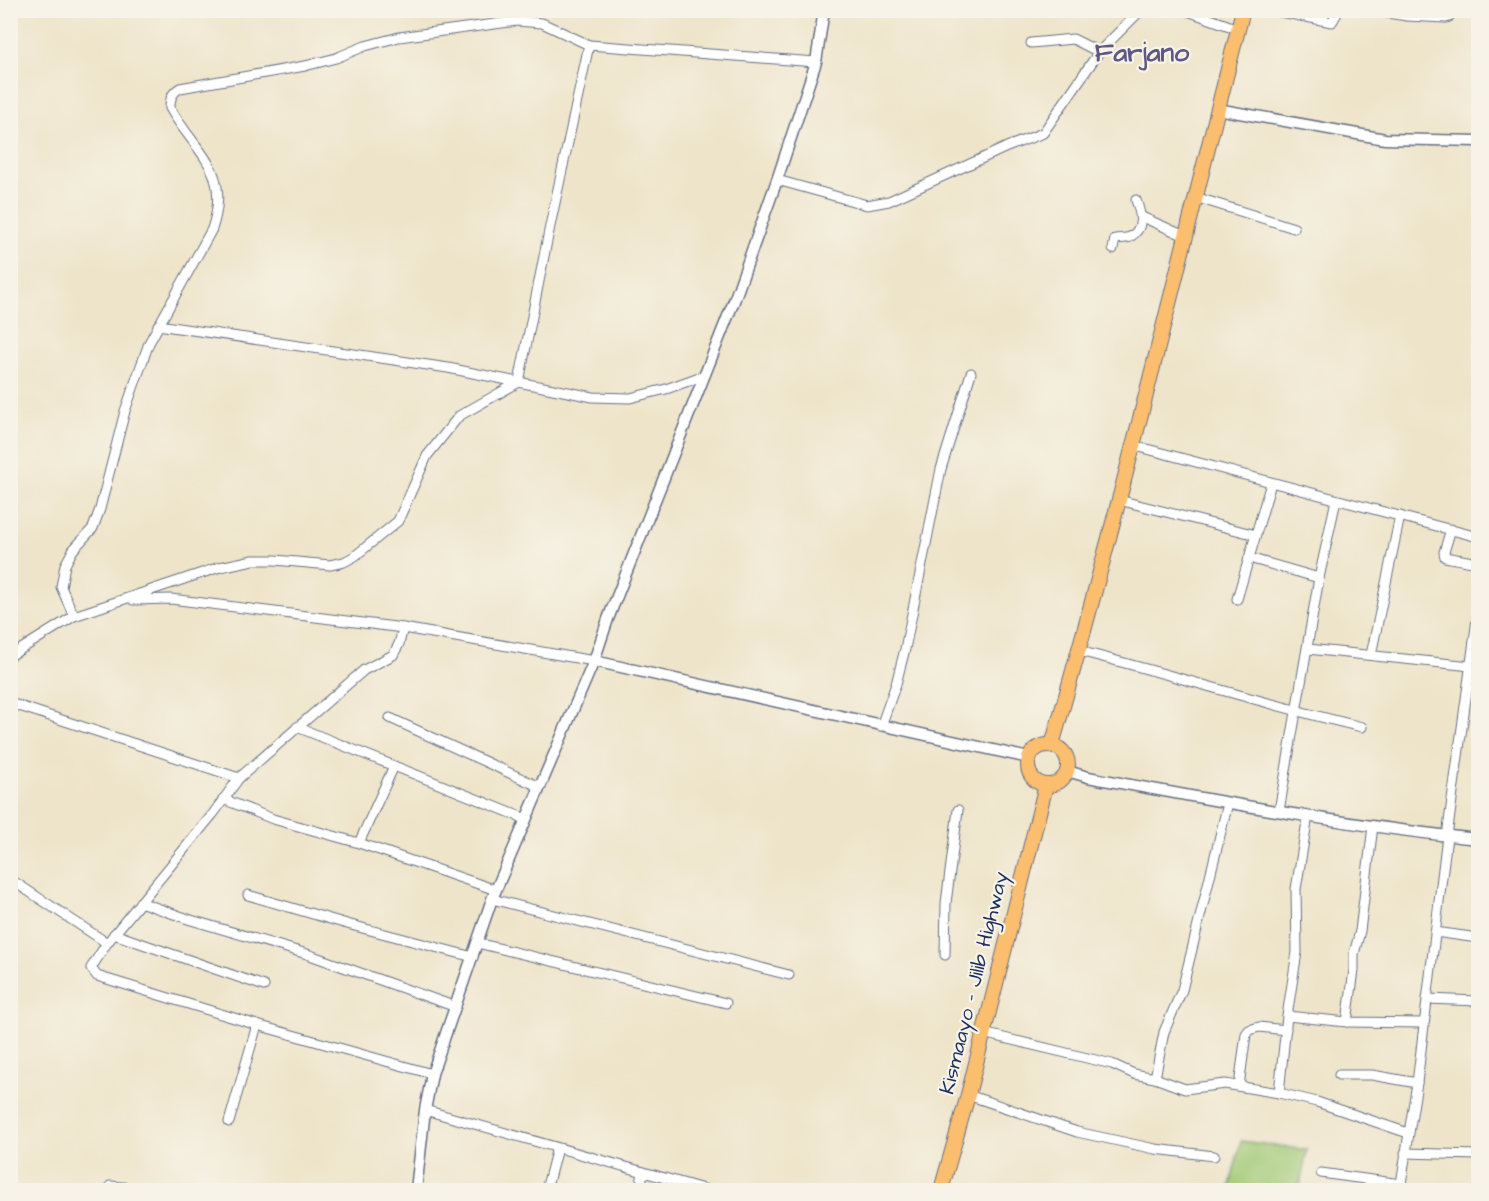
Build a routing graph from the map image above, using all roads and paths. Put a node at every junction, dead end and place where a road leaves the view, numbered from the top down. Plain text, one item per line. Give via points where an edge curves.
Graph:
1 (824, 10) edge
2 (1141, 10) edge
3 (1185, 10) edge
4 (1243, 10) edge
5 (1270, 10) edge
6 (1339, 10) edge
7 (1368, 10) edge
8 (1451, 10) edge
9 (1401, 13) edge
10 (1238, 29) junction
11 (1031, 43) dead end
12 (589, 45) junction
13 (1099, 52) junction
14 (816, 62) junction
15 (1217, 110) junction
16 (1479, 141) edge
17 (777, 180) junction
18 (1195, 197) junction
19 (1136, 200) dead end
20 (1142, 217) junction
21 (1294, 228) dead end
22 (1185, 236) junction
23 (1113, 249) dead end
24 (158, 325) junction
25 (971, 373) dead end
26 (705, 375) junction
27 (519, 382) junction
28 (1132, 445) junction
29 (1271, 483) junction
30 (1119, 500) junction
31 (1336, 500) junction
32 (1400, 516) junction
33 (1451, 529) junction
34 (1256, 535) junction
35 (1479, 537) edge
36 (1249, 558) junction
37 (1479, 563) edge
38 (1319, 578) junction
39 (1237, 599) dead end
40 (123, 600) junction
41 (1479, 612) edge
42 (74, 616) junction
43 (403, 628) junction
44 (1308, 649) junction
45 (1476, 650) edge
46 (1079, 651) junction
47 (1371, 655) junction
48 (10, 656) edge
49 (594, 661) junction
50 (1471, 666) junction
51 (10, 703) edge
52 (1297, 712) junction
53 (390, 718) dead end
54 (881, 726) junction
55 (297, 727) junction
56 (1362, 727) dead end
57 (1052, 745) junction
58 (1029, 758) junction
59 (394, 766) junction
60 (1067, 771) junction
61 (239, 778) junction
62 (1046, 785) junction
63 (540, 787) junction
64 (223, 800) junction
65 (1228, 803) junction
66 (958, 810) dead end
67 (1279, 811) junction
68 (1308, 816) junction
69 (526, 819) junction
70 (1373, 826) junction
71 (1447, 836) junction
72 (1479, 839) edge
73 (358, 843) junction
74 (10, 879) edge
75 (494, 894) junction
76 (248, 895) dead end
77 (140, 902) junction
78 (1435, 932) junction
79 (114, 934) junction
80 (1479, 938) edge
81 (107, 943) junction
82 (477, 943) junction
83 (945, 955) dead end
84 (473, 957) junction
85 (789, 975) dead end
86 (264, 986) dead end
87 (1426, 999) junction
88 (1479, 1001) edge
89 (726, 1004) dead end
90 (456, 1007) junction
91 (1287, 1016) junction
92 (1347, 1022) junction
93 (1424, 1023) junction
94 (257, 1025) junction
95 (1286, 1030) junction
96 (983, 1033) junction
97 (432, 1074) junction
98 (1339, 1075) dead end
99 (1155, 1078) junction
100 (1417, 1083) junction
101 (1239, 1086) junction
102 (1279, 1093) junction
103 (968, 1095) junction
104 (425, 1110) junction
105 (229, 1122) dead end
106 (1408, 1133) junction
107 (557, 1148) junction
108 (1405, 1153) junction
109 (1479, 1155) edge
110 (1214, 1156) dead end
111 (643, 1172) junction
112 (1321, 1173) dead end
113 (110, 1186) dead end
114 (1400, 1187) edge
115 (158, 1191) edge
116 (416, 1191) edge
117 (546, 1191) edge
118 (640, 1191) edge
119 (707, 1191) edge
120 (941, 1191) edge

1 - 14 street
2 - 13 street
3 - 10 street
4 - 10 main road
5 - 6 street via 1332,22
7 - 9 street
8 - 9 street via 1446,18
10 - 15 main road
11 - 13 street via 1073,39
12 - 14 street
12 - 24 street via 542,23 517,21 399,37 305,66 180,88 170,100 171,108 215,174 219,200 212,229
12 - 27 street
13 - 17 street via 1043,133 889,201 867,205
14 - 17 street
15 - 16 street via 1385,139
15 - 18 main road
17 - 26 street
18 - 21 street
18 - 22 main road
19 - 20 street
20 - 22 street
20 - 23 street via 1138,229 1129,237 1114,239
22 - 28 main road
24 - 27 street
24 - 42 street via 125,411 93,528 73,550 61,577 61,587
25 - 54 street via 941,469 905,649
26 - 27 street via 630,398 593,397
26 - 49 street
27 - 40 street via 459,416 428,456 398,521 355,556 330,565 253,560 220,567
28 - 29 street
28 - 30 main road
29 - 31 street
29 - 34 street
30 - 34 street
30 - 46 main road
31 - 32 street
31 - 38 street
32 - 33 street
32 - 47 street
33 - 35 street
33 - 37 street via 1445,557
34 - 36 street
36 - 38 street
36 - 39 street
38 - 44 street
40 - 42 street
40 - 43 street via 171,599
41 - 45 street
42 - 48 street
43 - 49 street
43 - 55 street via 393,655 364,670
44 - 47 street
44 - 52 street
45 - 50 street
46 - 52 street
46 - 57 main road
47 - 50 street
49 - 54 street
49 - 63 street
50 - 71 street
51 - 61 street
52 - 56 street
52 - 67 street
53 - 63 street
54 - 58 street
55 - 59 street
55 - 61 street
57 - 58 main road via 1039,747
57 - 60 main road via 1066,756
58 - 62 main road via 1030,775
59 - 69 street
59 - 73 street
60 - 62 main road via 1058,782
60 - 65 street
61 - 64 street
62 - 96 main road, Kismaayo - Jilib Highway
63 - 69 street
64 - 73 street
64 - 77 street
65 - 67 street
65 - 99 street via 1182,990 1164,1032
66 - 83 street via 946,903
67 - 68 street
68 - 70 street
68 - 91 street via 1296,890 1297,952
69 - 75 street
70 - 71 street
70 - 92 street
71 - 72 street
71 - 78 street
73 - 75 street
74 - 81 street
75 - 82 street
75 - 85 street
76 - 84 street
77 - 79 street
77 - 90 street via 308,954
78 - 80 street
78 - 87 street
79 - 81 street
79 - 86 street
81 - 94 street via 91,968 97,976
82 - 84 street
82 - 89 street
84 - 90 street
87 - 88 street
87 - 93 street
90 - 97 street
91 - 92 street
91 - 95 street
92 - 93 street
93 - 100 street
94 - 97 street
94 - 105 street
95 - 101 street via 1249,1030
95 - 102 street
96 - 99 street
96 - 103 main road, Kismaayo - Jilib Highway
97 - 104 street
98 - 100 street via 1372,1075
99 - 101 street via 1185,1089 1217,1084
100 - 106 street
101 - 102 street
102 - 106 street
103 - 110 street via 1077,1132 1155,1149
103 - 120 main road, Kismaayo - Jilib Highway
104 - 107 street
104 - 116 street
106 - 108 street
107 - 111 street
107 - 117 street
108 - 109 street
108 - 114 street
111 - 118 street
111 - 119 street
112 - 114 street
113 - 115 street

